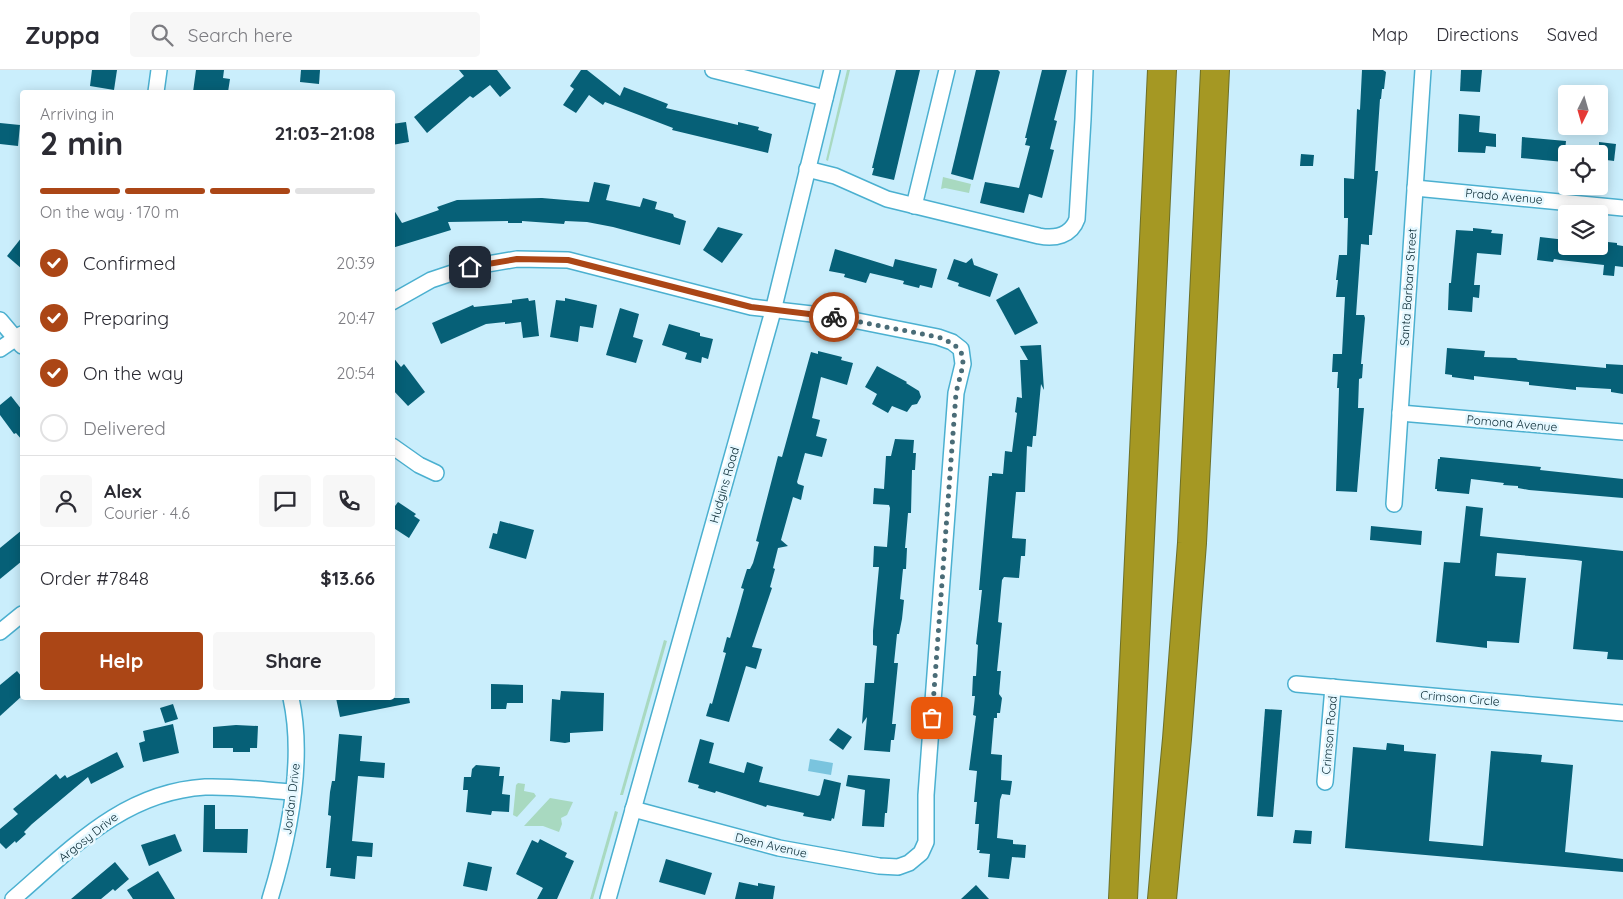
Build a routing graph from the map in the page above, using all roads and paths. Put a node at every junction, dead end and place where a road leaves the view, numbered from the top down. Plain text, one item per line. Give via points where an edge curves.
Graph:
1 (159, 70) edge
2 (714, 70) edge
3 (832, 70) edge
4 (947, 70) edge
5 (1085, 70) edge
6 (1162, 70) edge
7 (1215, 70) edge
8 (1423, 70) edge
9 (156, 90) edge
10 (825, 98) junction
11 (808, 169) junction
12 (1415, 188) junction
13 (914, 206) junction
14 (1623, 208) edge
15 (395, 300) edge
16 (773, 310) junction
17 (0, 320) edge
18 (20, 340) edge
19 (0, 349) edge
20 (1400, 413) junction
21 (1623, 432) edge
22 (395, 448) edge
23 (436, 473) dead end
24 (1394, 504) dead end
25 (20, 616) edge
26 (0, 632) edge
27 (1296, 684) dead end
28 (1333, 687) junction
29 (291, 700) edge
30 (1623, 713) edge
31 (1325, 782) dead end
32 (292, 792) junction
33 (634, 808) junction
34 (12, 899) edge
35 (270, 899) edge
36 (608, 899) edge
37 (1123, 899) edge
38 (1162, 899) edge

1 - 9 street
2 - 10 street
3 - 10 street, Hudgins Road
4 - 13 street
5 - 13 street via 1077,218 1070,231 1062,236 1047,237
6 - 37 highway
7 - 38 highway via 1192,542
8 - 12 street, Santa Barbara Street
10 - 11 street, Hudgins Road
11 - 13 street
11 - 16 street, Hudgins Road
12 - 14 street, Prado Avenue
12 - 20 street, Santa Barbara Street
15 - 16 street via 431,280 463,269 494,262 540,258 577,262
16 - 33 street, Hudgins Road
16 - 33 street, Deen Avenue via 838,317 938,337 960,349 963,364 956,393 926,795 926,842 922,853 909,863 888,868 798,852
17 - 18 street
18 - 19 street
20 - 21 street, Pomona Avenue
20 - 24 street, Santa Barbara Street
22 - 23 street
25 - 26 street
27 - 28 street, Crimson Circle
28 - 30 street, Crimson Circle
28 - 31 street, Crimson Road
29 - 32 street, Jordan Drive via 296,747
32 - 34 street, Argosy Drive via 204,787 143,801 96,829
32 - 35 street, Jordan Drive via 284,854
33 - 36 street, Hudgins Road

